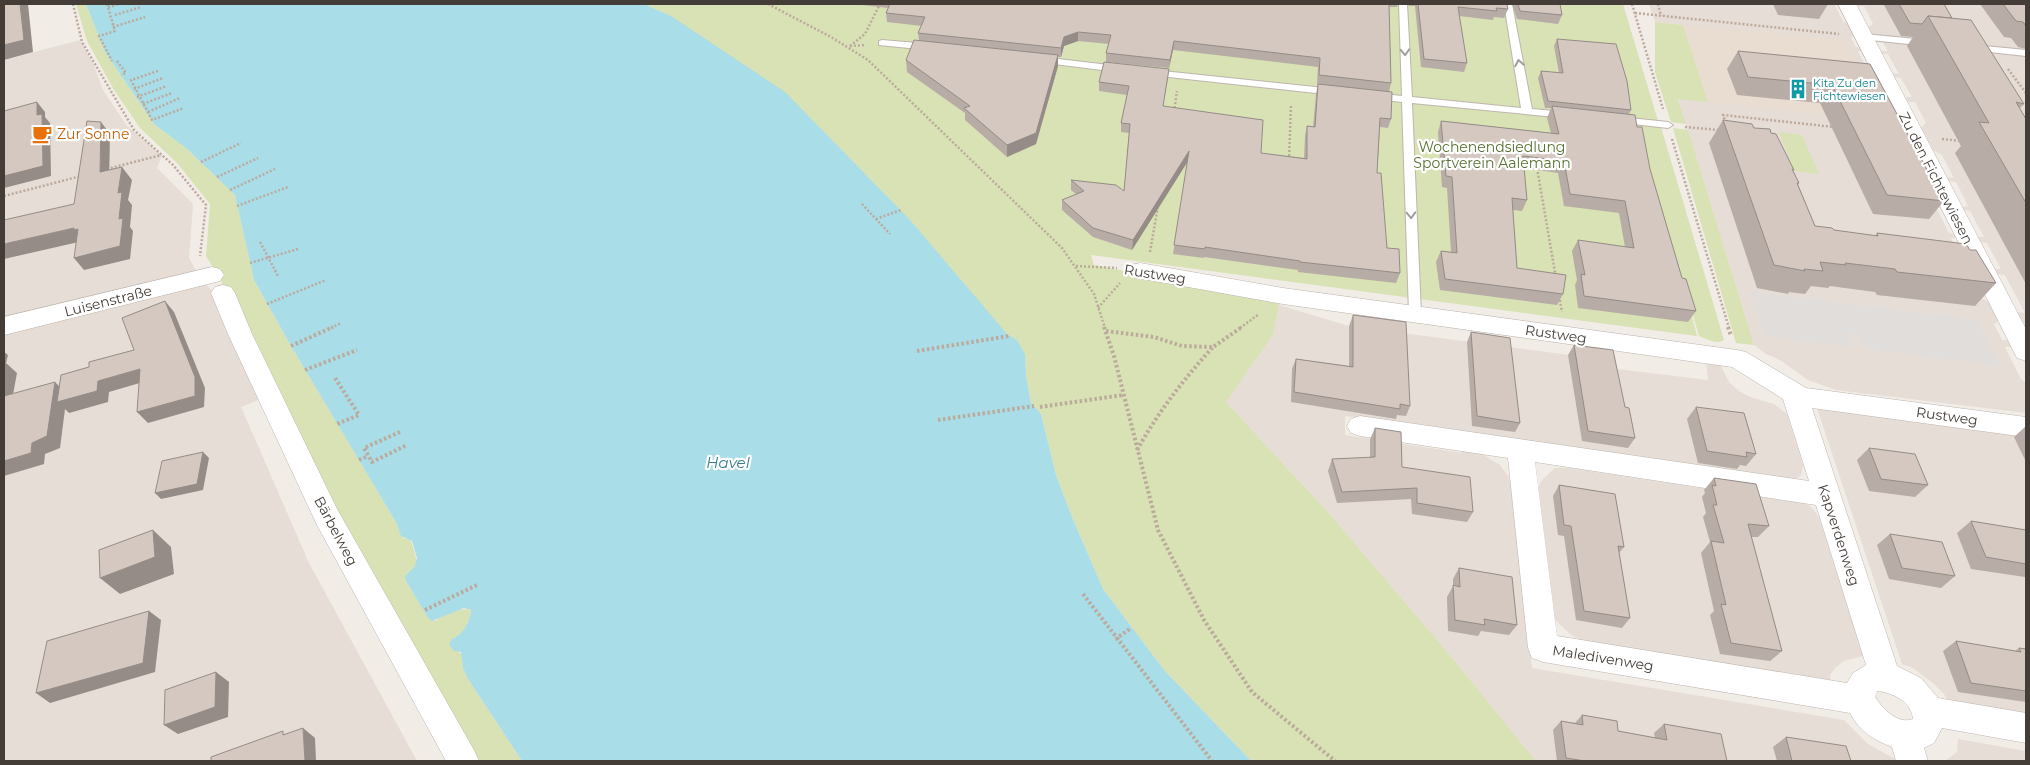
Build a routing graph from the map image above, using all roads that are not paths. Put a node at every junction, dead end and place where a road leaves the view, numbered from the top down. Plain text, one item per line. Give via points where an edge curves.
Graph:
1 (1402, 4) edge
2 (1508, 4) edge
3 (1848, 4) edge
4 (1864, 37) junction
5 (882, 43) dead end
6 (1941, 45) edge
7 (1960, 47) edge
8 (938, 48) edge
9 (2026, 53) edge
10 (1033, 59) edge
11 (1340, 92) edge
12 (1359, 94) edge
13 (1407, 99) junction
14 (1527, 111) junction
15 (1574, 116) edge
16 (1612, 119) edge
17 (1668, 125) road end
18 (1143, 271) road end
19 (217, 284) joint
20 (1415, 314) junction
21 (4, 326) edge
22 (2026, 352) edge
23 (1794, 393) junction
24 (1360, 426) dead end
25 (2026, 427) edge
26 (1520, 450) junction
27 (1826, 495) junction
28 (1885, 677) junction
29 (1860, 700) junction
30 (1928, 711) junction
31 (2026, 728) edge
32 (1908, 748) edge
33 (463, 761) edge

1 -> 13 lane
14 -> 2 lane
3 - 4 street, Zu den Fichtewiesen
4 - 6 lane
4 - 22 street, Zu den Fichtewiesen
5 - 8 lane
7 - 9 lane
10 - 11 lane
12 - 13 lane
13 - 14 lane
13 -> 20 lane
14 - 15 lane
16 - 17 lane
18 - 20 street, Rustweg via 1283,296
19 - 21 street, Luisenstraße
19 - 33 street, Bärbelweg via 330,522
20 - 23 street, Rustweg via 1737,359
23 - 25 street, Rustweg
23 - 27 street, Kapverdenweg
24 - 26 street
26 - 27 street
26 - 29 street, Maledivenweg via 1543,648
27 - 28 street, Kapverdenweg
28 - 29 street via 1864,681 1859,689
28 - 30 street via 1911,689 1922,699
29 - 32 street via 1876,722
30 - 31 street
30 - 32 street via 1929,722 1925,730

